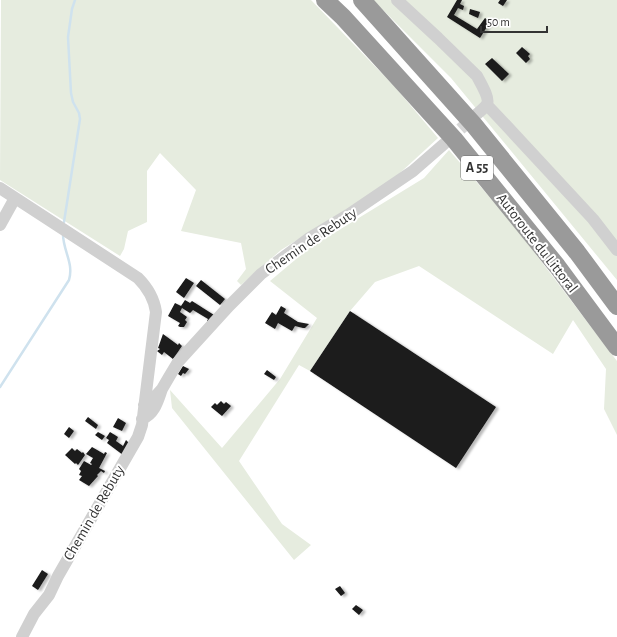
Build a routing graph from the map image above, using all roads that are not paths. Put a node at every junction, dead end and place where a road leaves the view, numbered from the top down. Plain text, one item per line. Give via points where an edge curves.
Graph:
1 (326, 0) edge
2 (362, 0) edge
3 (397, 0) edge
4 (486, 105) junction
5 (477, 114) tunnel mouth
6 (444, 144) tunnel mouth
7 (0, 188) edge
8 (15, 198) junction
9 (0, 225) edge
10 (617, 250) edge
11 (617, 306) edge
12 (617, 347) edge
13 (162, 389) junction
14 (144, 405) junction
15 (142, 419) junction
16 (22, 637) edge

1 - 12 highway, Autoroute du Littoral / A 55 via 454,139 557,266
2 - 11 highway, Autoroute du Littoral / A 55 via 474,125 577,252
3 - 4 street via 477,76 488,101
4 - 5 street
4 - 10 street via 593,219
6 - 13 street, Chemin de Rebuty via 413,171 308,239 261,274 178,362
7 - 8 street
8 - 9 street
8 - 14 street via 135,276 150,291 156,318
13 - 14 street, Chemin de Rebuty
13 - 15 street, Chemin de Rebuty via 154,408
14 - 15 street
15 - 16 street, Chemin de Rebuty via 138,438

